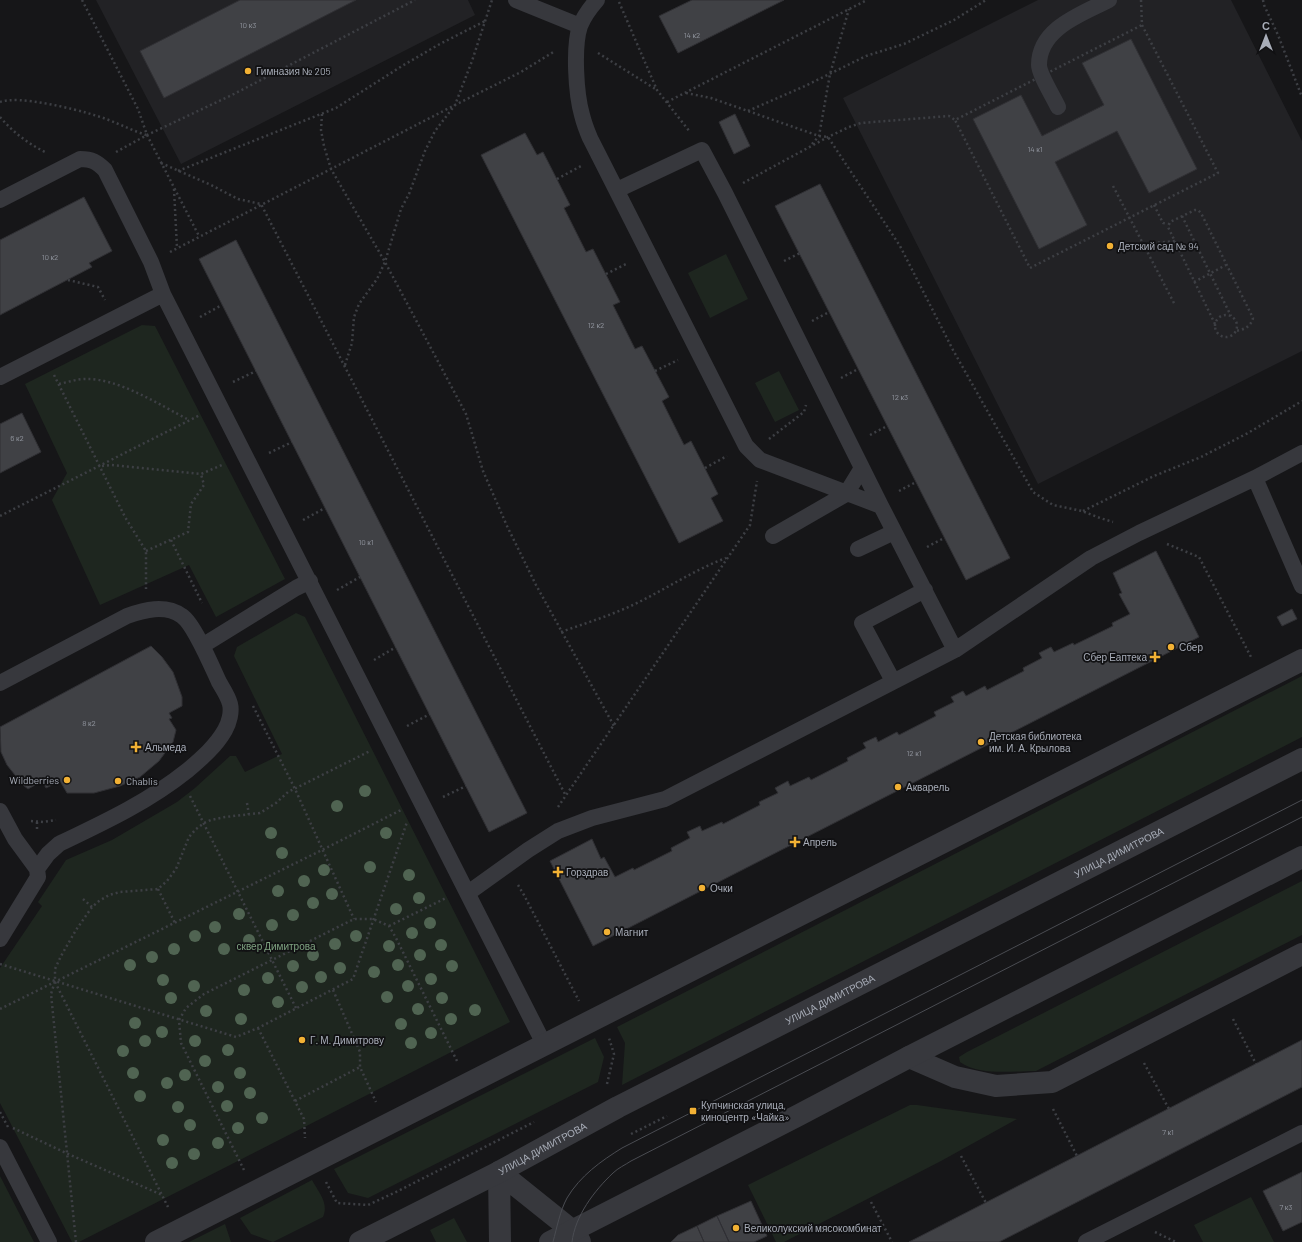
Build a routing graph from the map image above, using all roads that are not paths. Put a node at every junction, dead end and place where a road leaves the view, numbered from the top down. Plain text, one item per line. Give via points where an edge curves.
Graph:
1 (516, 0) edge
2 (596, 0) edge
3 (1109, 0) edge
4 (579, 33) junction
5 (1058, 107) dead end
6 (617, 190) junction
7 (0, 200) edge
8 (163, 294) junction
9 (0, 377) edge
10 (1302, 453) edge
11 (862, 468) junction
12 (1255, 478) junction
13 (846, 494) junction
14 (881, 506) junction
15 (894, 532) junction
16 (773, 536) dead end
17 (858, 549) dead end
18 (310, 581) junction
19 (1302, 586) edge
20 (925, 590) junction
21 (202, 646) junction
22 (955, 650) junction
23 (1302, 660) edge
24 (893, 681) junction
25 (0, 683) edge
26 (1302, 759) edge
27 (0, 811) edge
28 (1302, 857) edge
29 (37, 869) junction
30 (468, 893) junction
31 (0, 939) edge
32 (1302, 954) edge
33 (544, 1044) junction
34 (909, 1057) junction
35 (1302, 1133) edge
36 (0, 1147) edge
37 (499, 1172) junction
38 (577, 1236) edge
39 (49, 1242) edge
40 (156, 1242) edge
41 (360, 1242) edge
42 (500, 1242) edge
43 (550, 1242) edge
44 (1086, 1242) edge

1 - 4 lane
2 - 4 lane via 587,12
3 - 5 lane via 1067,22 1048,36 1039,66
4 - 6 lane via 579,100 582,116 590,138
6 - 11 lane via 702,150
6 - 13 lane via 746,446 756,456
7 - 8 lane via 80,159 98,162 152,262
8 - 9 lane
8 - 18 lane
10 - 12 lane
11 - 13 lane
11 - 14 lane
12 - 19 lane
12 - 22 lane via 1139,533 1078,567
13 - 14 lane
13 - 16 lane
14 - 15 lane
15 - 17 lane
15 - 20 lane
18 - 21 lane
18 - 30 lane
20 - 22 lane
20 - 24 lane via 862,623
21 - 25 lane via 182,616 159,608 148,610 127,616
21 - 29 lane via 230,705 226,729 214,746 179,777 144,801 59,844
22 - 24 lane
23 - 33 street
24 - 30 lane via 665,799 592,818 558,830
26 - 37 street, УЛИЦА ДИМИТРОВА via 618,1107
27 - 29 lane via 15,839
28 - 34 street
29 - 31 lane via 38,877
30 - 33 lane
32 - 34 street via 1052,1082 996,1086 955,1077
33 - 40 street
34 - 38 street
35 - 44 lane
36 - 39 lane
37 - 38 street
37 - 41 street, УЛИЦА ДИМИТРОВА
37 - 42 street
38 - 43 street

